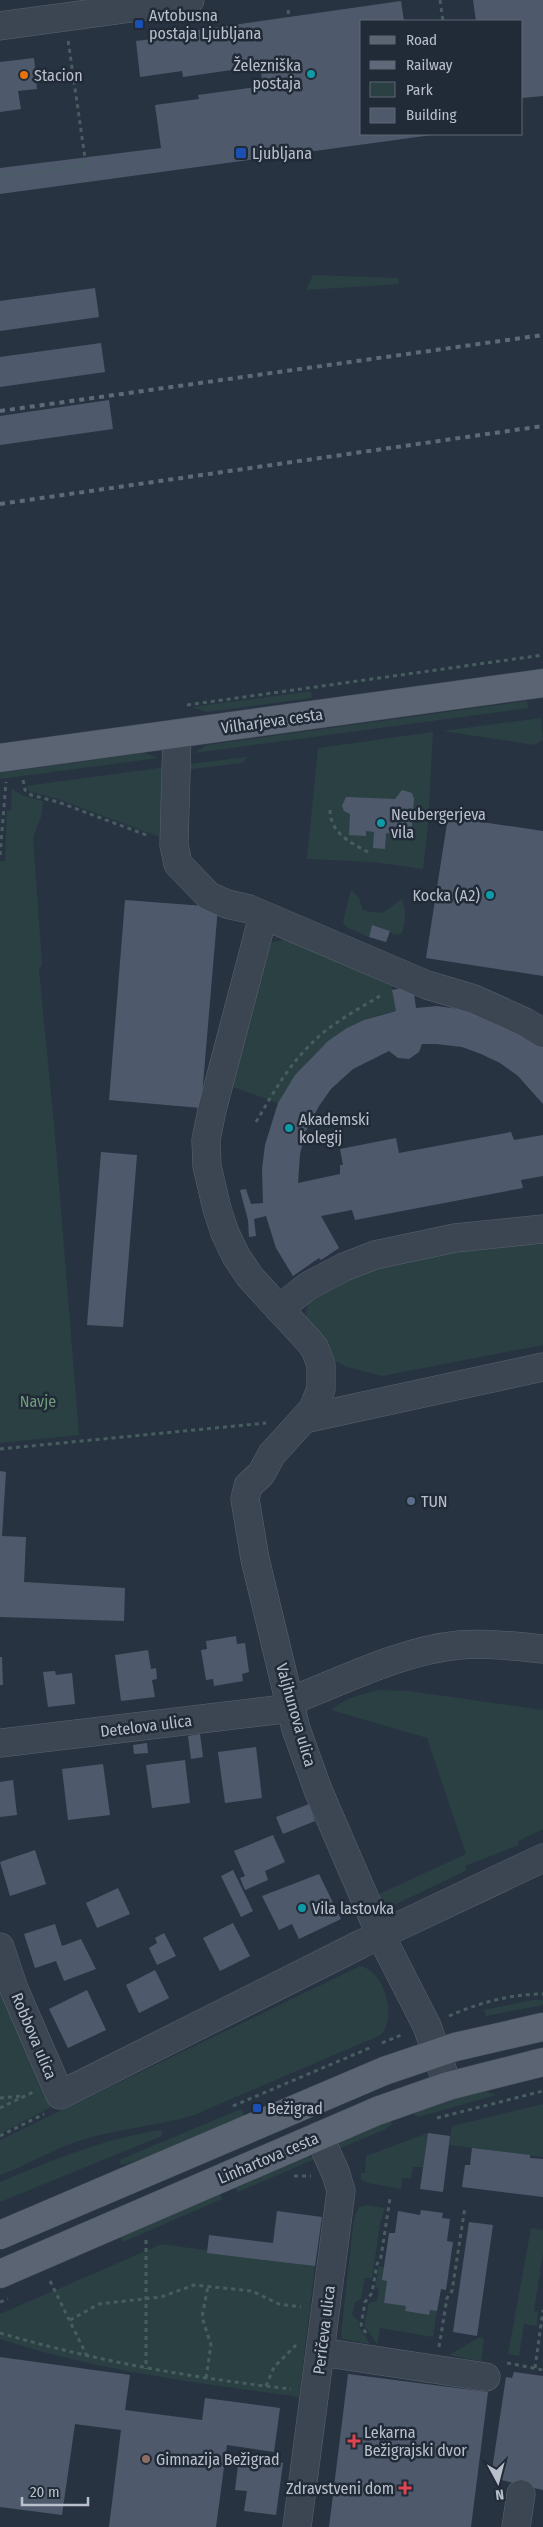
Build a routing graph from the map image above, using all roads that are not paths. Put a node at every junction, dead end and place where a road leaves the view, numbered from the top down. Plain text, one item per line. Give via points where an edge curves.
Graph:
1 (190, 0) edge
2 (0, 26) edge
3 (543, 684) edge
4 (178, 734) junction
5 (3, 770) edge
6 (256, 913) junction
7 (543, 1033) edge
8 (543, 1229) edge
9 (279, 1309) junction
10 (543, 1367) edge
11 (304, 1419) junction
12 (543, 1649) edge
13 (291, 1704) junction
14 (0, 1743) edge
15 (543, 1858) edge
16 (381, 1936) junction
17 (0, 1948) edge
18 (543, 2027) edge
19 (437, 2052) junction
20 (543, 2062) edge
21 (448, 2086) junction
22 (320, 2136) junction
23 (0, 2235) edge
24 (0, 2274) edge
25 (322, 2348) junction
26 (492, 2370) road end
27 (521, 2494) dead end
28 (297, 2527) edge
29 (516, 2527) edge

1 - 2 street
3 - 4 main road, Vilharjeva cesta
4 - 5 main road, Vilharjeva cesta
4 - 6 street via 174,845 178,864 209,896
6 - 7 street via 427,986 474,999
6 - 9 street via 212,1110 206,1154 217,1209 236,1256
8 - 9 street via 455,1238 376,1255 308,1286
9 - 11 street via 315,1349 321,1365 319,1399
10 - 11 street
11 - 13 street, Valjhunova ulica via 272,1454 261,1474 262,1490 258,1503 249,1514 254,1559
12 - 13 street, Detelova ulica via 486,1644 434,1650 367,1670
13 - 14 street, Detelova ulica
13 - 16 street, Valjhunova ulica via 296,1729 318,1790
15 - 16 street
16 - 17 street, Robbova ulica via 56,2088
16 - 19 street
18 - 19 main road
19 - 21 street
19 - 23 main road via 329,2093
20 - 21 main road, Linhartova cesta
21 - 22 main road, Linhartova cesta
22 - 24 main road, Linhartova cesta
22 - 25 street, Peričeva ulica via 341,2191
25 - 26 street via 435,2369
25 - 28 street, Peričeva ulica
27 - 29 street

